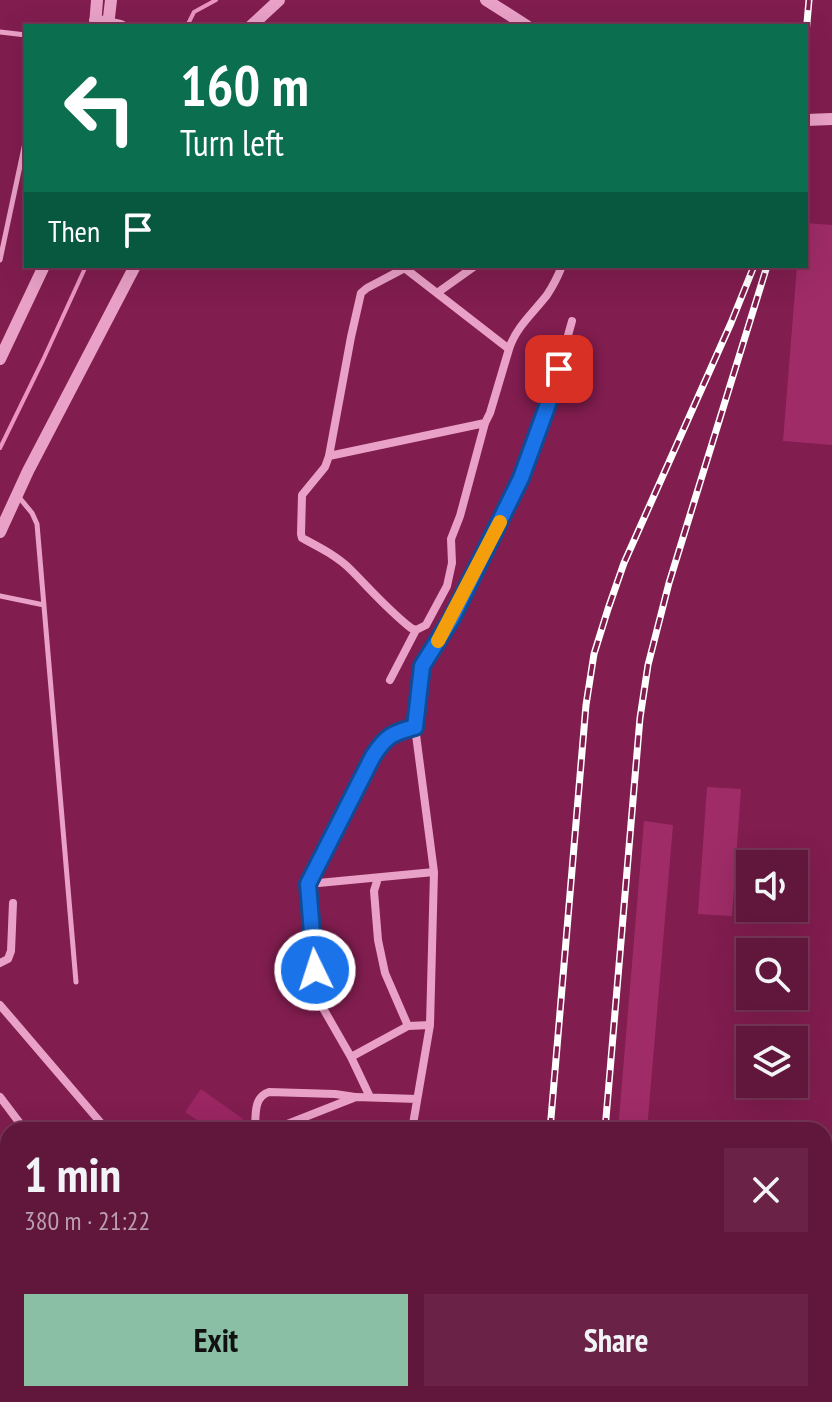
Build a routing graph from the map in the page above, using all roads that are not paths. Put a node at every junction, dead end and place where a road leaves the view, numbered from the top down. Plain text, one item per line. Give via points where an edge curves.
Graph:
1 (97, 0) edge
2 (111, 0) edge
3 (279, 0) edge
4 (486, 0) edge
5 (105, 24) edge
6 (253, 24) edge
7 (524, 24) edge
8 (0, 32) edge
9 (24, 35) edge
10 (832, 119) edge
11 (808, 120) edge
12 (24, 147) edge
13 (0, 260) edge
14 (43, 268) edge
15 (134, 268) edge
16 (402, 268) edge
17 (405, 268) edge
18 (472, 268) edge
19 (561, 268) edge
20 (437, 293) junction
21 (572, 321) dead end
22 (509, 349) junction
23 (0, 359) edge
24 (485, 423) junction
25 (329, 456) junction
26 (17, 495) junction
27 (0, 532) edge
28 (0, 596) edge
29 (44, 605) junction
30 (416, 630) junction
31 (390, 680) dead end
32 (415, 727) junction
33 (434, 872) junction
34 (378, 878) junction
35 (308, 884) junction
36 (13, 903) dead end
37 (0, 963) edge
38 (76, 982) dead end
39 (0, 1005) edge
40 (430, 1025) junction
41 (408, 1026) junction
42 (351, 1057) junction
43 (0, 1097) edge
44 (356, 1097) junction
45 (370, 1097) junction
46 (417, 1099) junction
47 (19, 1122) edge
48 (100, 1122) edge
49 (256, 1122) edge
50 (292, 1122) edge
51 (413, 1122) edge

1 - 5 street
2 - 5 street
3 - 6 street
4 - 7 street
8 - 9 lane
10 - 11 street
12 - 13 lane
14 - 23 street
15 - 26 street
16 - 25 street via 361,293
17 - 20 street
18 - 20 street
19 - 22 street
20 - 22 street
21 - 32 street via 521,478 452,618 422,666
22 - 24 street
24 - 25 street
24 - 30 street via 449,546 447,586 426,625
25 - 30 street via 302,495 302,538 350,569
26 - 27 street
26 - 29 lane via 37,524
28 - 29 lane
29 - 38 lane
30 - 31 street
32 - 33 street
32 - 35 street via 383,741
33 - 34 street
33 - 40 street
34 - 35 street
34 - 41 street via 374,891 380,951
35 - 42 street via 316,996
36 - 37 street via 11,951
39 - 48 street
40 - 41 street
40 - 46 street
41 - 42 street
42 - 45 street
43 - 47 street
44 - 45 street
44 - 49 street via 269,1092 257,1101
44 - 50 street
45 - 46 street
46 - 51 street

